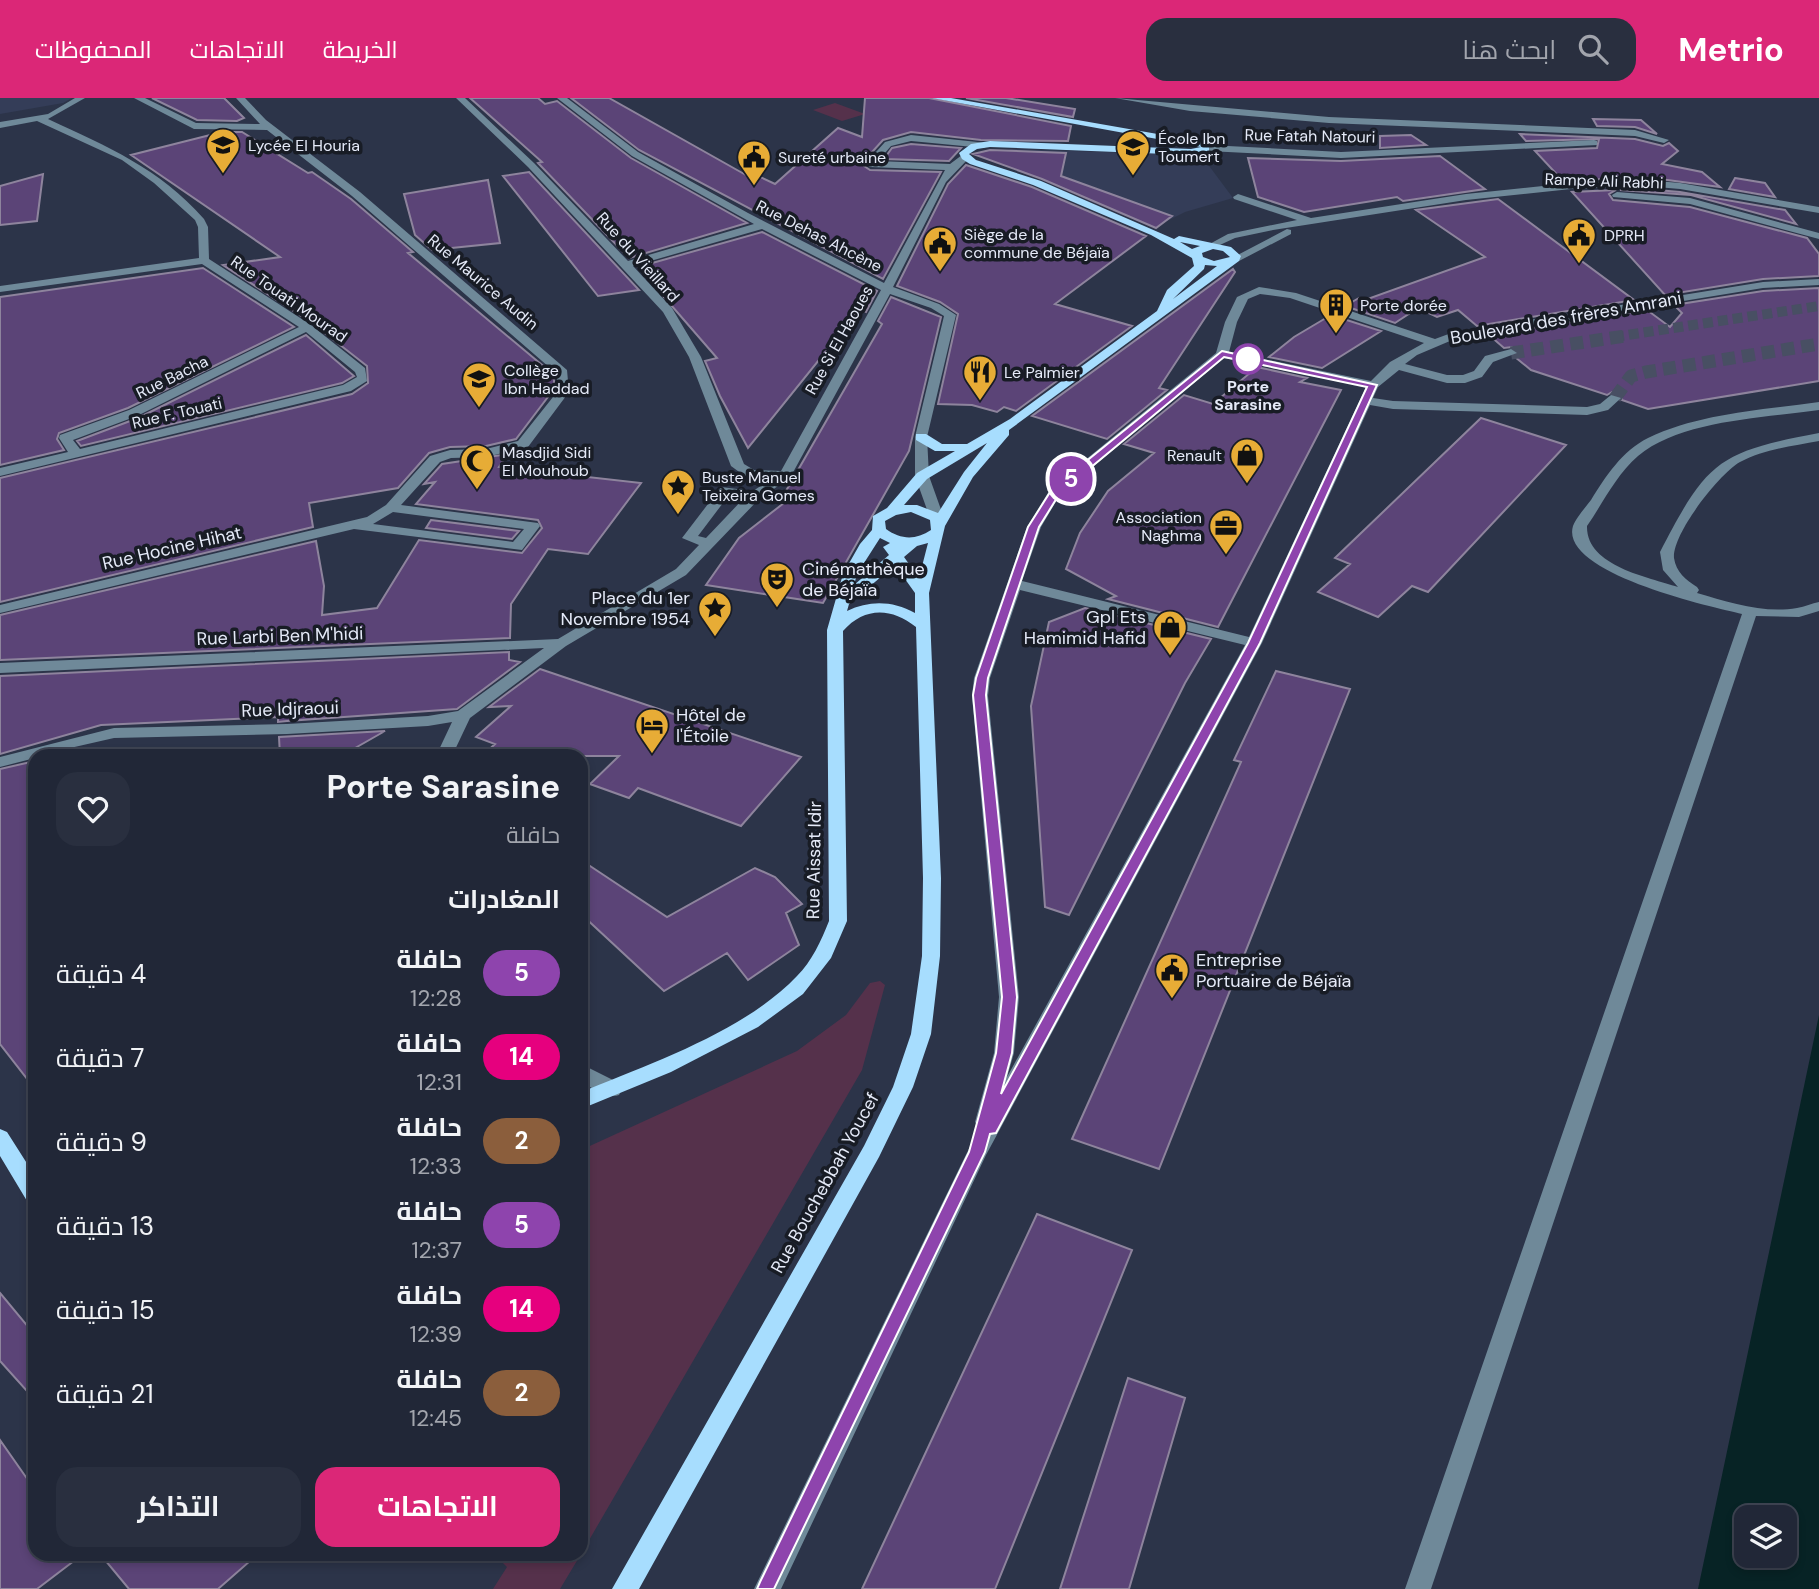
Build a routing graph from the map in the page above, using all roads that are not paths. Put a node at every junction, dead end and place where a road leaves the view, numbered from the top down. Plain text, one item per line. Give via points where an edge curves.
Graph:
1 (81, 98) edge
2 (138, 98) edge
3 (240, 98) edge
4 (460, 98) edge
5 (561, 98) edge
6 (936, 98) edge
7 (1119, 98) edge
8 (40, 119) junction
9 (0, 125) edge
10 (271, 127) junction
11 (984, 145) junction
12 (1208, 148) junction
13 (965, 157) junction
14 (953, 167) junction
15 (1238, 197) dead end
16 (1466, 198) junction
17 (1819, 210) edge
18 (1314, 222) junction
19 (763, 225) junction
20 (1155, 233) junction
21 (1231, 236) junction
22 (1819, 236) edge
23 (1175, 238) junction
24 (1209, 247) junction
25 (1196, 257) junction
26 (204, 260) junction
27 (1232, 261) junction
28 (626, 265) junction
29 (1819, 282) edge
30 (0, 289) edge
31 (887, 289) junction
32 (1162, 310) junction
33 (307, 327) junction
34 (1433, 342) junction
35 (1511, 353) tunnel mouth
36 (1222, 354) junction
37 (1394, 365) junction
38 (360, 382) joint
39 (1369, 393) junction
40 (1615, 398) tunnel mouth
41 (1819, 406) edge
42 (1014, 422) junction
43 (921, 437) junction
44 (1819, 438) edge
45 (968, 447) junction
46 (78, 454) junction
47 (0, 472) edge
48 (785, 475) junction
49 (922, 476) junction
50 (755, 495) junction
51 (391, 508) junction
52 (892, 511) junction
53 (939, 524) junction
54 (352, 525) junction
55 (882, 533) junction
56 (913, 542) junction
57 (709, 543) junction
58 (894, 555) junction
59 (1015, 584) junction
60 (922, 593) junction
61 (842, 603) junction
62 (1724, 604) junction
63 (1819, 606) edge
64 (0, 609) edge
65 (1750, 612) junction
66 (924, 626) junction
67 (835, 630) junction
68 (561, 643) junction
69 (1254, 643) junction
70 (0, 668) edge
71 (463, 715) junction
72 (51, 749) edge
73 (447, 749) edge
74 (28, 755) edge
75 (0, 762) edge
76 (588, 1076) edge
77 (611, 1089) junction
78 (588, 1098) edge
79 (0, 1138) edge
80 (977, 1152) junction
81 (28, 1184) edge
82 (625, 1589) edge
83 (767, 1589) edge
84 (1418, 1589) edge

1 - 8 street
2 - 10 street via 194,126
3 - 10 street
4 - 28 street, Rue du Vieillard
5 - 19 street, Rue Dehas Ahcène via 635,153
6 - 12 main road via 1197,141
7 - 12 street, Rue Fatah Natouri via 1278,117 1635,133 1664,140 1366,154
8 - 9 street
8 - 26 street, Rue Touati Mourad via 124,158 157,181 199,219
10 - 51 street, Rue Maurice Audin via 356,194 563,373 562,392 523,444 435,459
11 - 12 main road, Rue Fatah Natouri via 1191,152
11 - 13 main road via 968,149
11 - 14 street via 911,138 888,144 870,164
13 - 14 street, Rue Si El Haoues
13 - 20 main road
14 - 31 street, Rue Si El Haoues
15 - 18 street
16 - 17 street via 1645,183 1709,189
16 - 18 street, Rue Bouchebbah Youcef
16 - 22 street, Rampe Ali Rabhi via 1658,197 1724,209
18 - 21 street, Rue Bouchebbah Youcef
18 - 27 street, Rue Bouchebbah Youcef
19 - 28 street
19 - 31 street, Rue Dehas Ahcène
20 - 23 main road
20 - 25 main road
21 - 23 street, Rue Bouchebbah Youcef
21 - 24 street, Rue Bouchebbah Youcef
23 - 24 main road
24 - 25 main road
24 - 27 main road via 1227,249 1236,256
25 - 27 main road via 1213,264
25 - 32 main road, Rue Bouchebbah Youcef via 1199,267 1171,292
26 - 30 street
26 - 33 street, Rue Touati Mourad
27 - 32 main road, Rue Bouchebbah Youcef via 1187,297
28 - 48 street, Rue du Vieillard via 668,310 695,357 738,466 751,474
29 - 34 street, Boulevard des frères Amrani via 1763,285 1480,330
31 - 43 street, Rue Dehas Ahcène via 950,315
31 - 48 street, Rue Si El Haoues
32 - 42 main road, Rue Bouchebbah Youcef
33 - 38 street, Rue Touati Mourad via 363,374
33 - 46 street, Rue Bacha via 157,402 65,438
34 - 36 street via 1292,295 1259,290 1238,304
34 - 37 street, Boulevard des frères Amrani
35 - 37 street via 1489,359 1478,374 1465,379
36 - 39 street
36 - 59 street via 1056,491 1034,527
37 - 39 street, Boulevard des frères Amrani
38 - 46 street, Rue F. Touati
39 - 40 street via 1393,405 1587,411 1604,407
39 - 69 street, Boulevard des frères Amrani
41 - 62 street via 1716,422 1649,442 1620,468 1580,526 1578,537 1583,547 1611,568
42 - 45 main road, Rue Bouchebbah Youcef
42 - 53 main road, Rue Bouchebbah Youcef via 969,472
43 - 45 main road via 940,448
43 - 49 street
44 - 62 street via 1735,458 1713,473 1698,492 1667,552 1667,563 1685,586
45 - 49 main road, Rue Bouchebbah Youcef
46 - 47 street, Rue F. Touati
48 - 50 street, Rue Si El Haoues
49 - 52 main road, Rue Bouchebbah Youcef
49 - 53 street
50 - 57 street, Rue Si El Haoues
50 - 57 street via 726,491 689,538
51 - 54 street, Rue Maurice Audin
51 - 54 street via 533,526 517,547
52 - 53 main road via 912,508
52 - 55 main road, Rue Bouchebbah Youcef via 878,519
53 - 56 main road via 928,538
53 - 60 main road, Rue Bouchebbah Youcef
54 - 64 street, Rue Hocine Hihat
55 - 56 main road
55 - 58 main road
55 - 61 main road, Rue Aissat Idir via 867,544 850,573
56 - 58 main road
57 - 68 street, Rue Si El Haoues via 681,572
58 - 60 main road
58 - 61 main road
59 - 69 street
59 - 80 street via 980,695 1009,997 1004,1053
60 - 66 main road, Rue Bouchebbah Youcef
61 - 67 main road, Rue Aissat Idir
62 - 65 street
63 - 65 street via 1791,616
65 - 84 street
66 - 67 main road via 909,613 876,607 856,611
66 - 82 main road, Rue Bouchebbah Youcef via 932,891 931,956 921,1034 903,1087 872,1151
67 - 77 main road, Rue Aissat Idir via 838,921 824,955 797,989 760,1016
68 - 70 street, Rue Larbi Ben M'hidi
68 - 71 street, Rue Idjraoui
69 - 80 street, Boulevard des frères Amrani
71 - 72 street, Rue Idjraoui via 287,729 114,733
71 - 73 street
74 - 75 street, Rue Idjraoui
76 - 77 street
77 - 78 main road, Rue Aissat Idir
79 - 81 main road
80 - 83 street, Boulevard des frères Amrani

